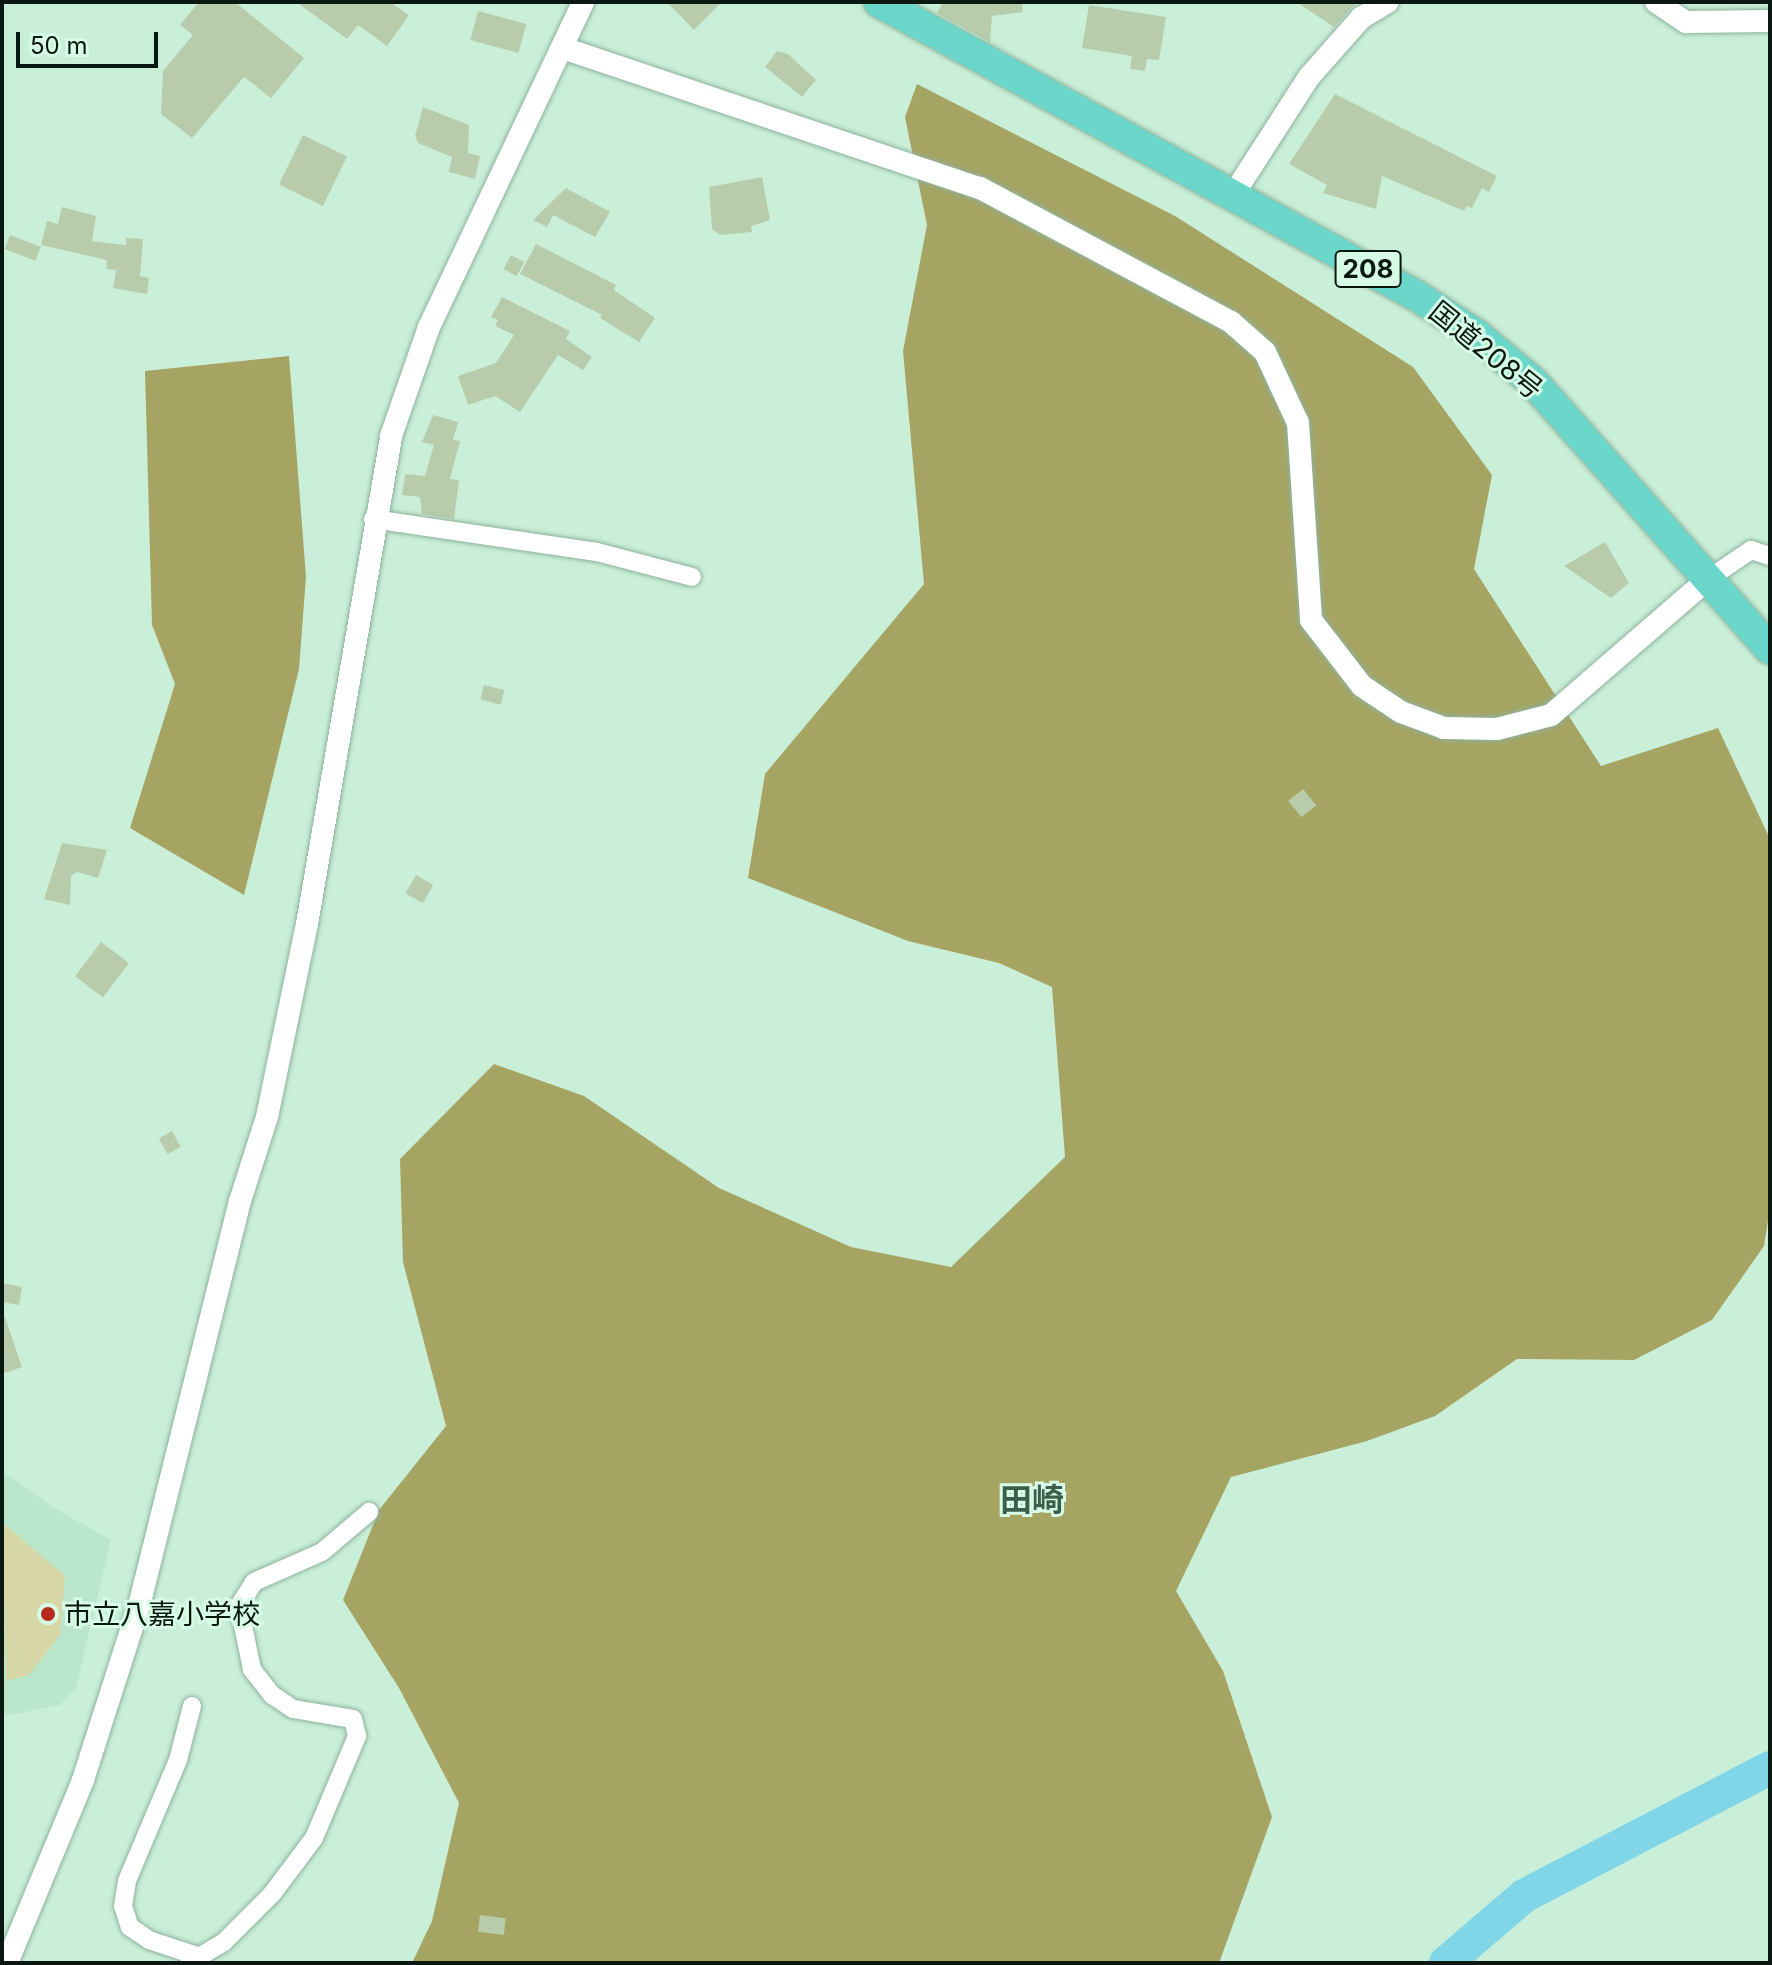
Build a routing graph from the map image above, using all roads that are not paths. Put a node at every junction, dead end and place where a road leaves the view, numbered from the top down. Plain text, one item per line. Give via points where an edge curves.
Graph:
1 (583, 2) edge
2 (879, 2) edge
3 (1388, 2) edge
4 (1656, 2) edge
5 (1770, 21) edge
6 (563, 48) junction
7 (1233, 195) junction
8 (373, 519) junction
9 (1770, 556) edge
10 (692, 577) dead end
11 (1708, 579) junction
12 (1770, 649) edge
13 (369, 1512) dead end
14 (192, 1706) dead end
15 (194, 1960) edge
16 (7, 1963) edge

1 - 6 street
2 - 7 highway, 国道208号 / 208
3 - 7 street via 1361,18 1309,77
4 - 5 street via 1686,22
6 - 8 street via 429,327 391,436
6 - 11 street via 980,188 1231,322 1265,352 1298,423 1311,620 1362,686 1401,712 1444,728 1497,729 1551,715
7 - 11 highway, 国道208号 / 208 via 1477,335 1533,382
8 - 10 street via 597,552
8 - 16 street via 307,924 267,1117 240,1201 139,1606 83,1780
9 - 11 street via 1751,550
11 - 12 highway, 国道208号 / 208
13 - 15 street via 322,1552 254,1582 239,1606 252,1669 272,1695 293,1709 353,1719 357,1736 314,1838 272,1894 224,1942
14 - 15 street via 178,1760 127,1881 123,1906 130,1927

